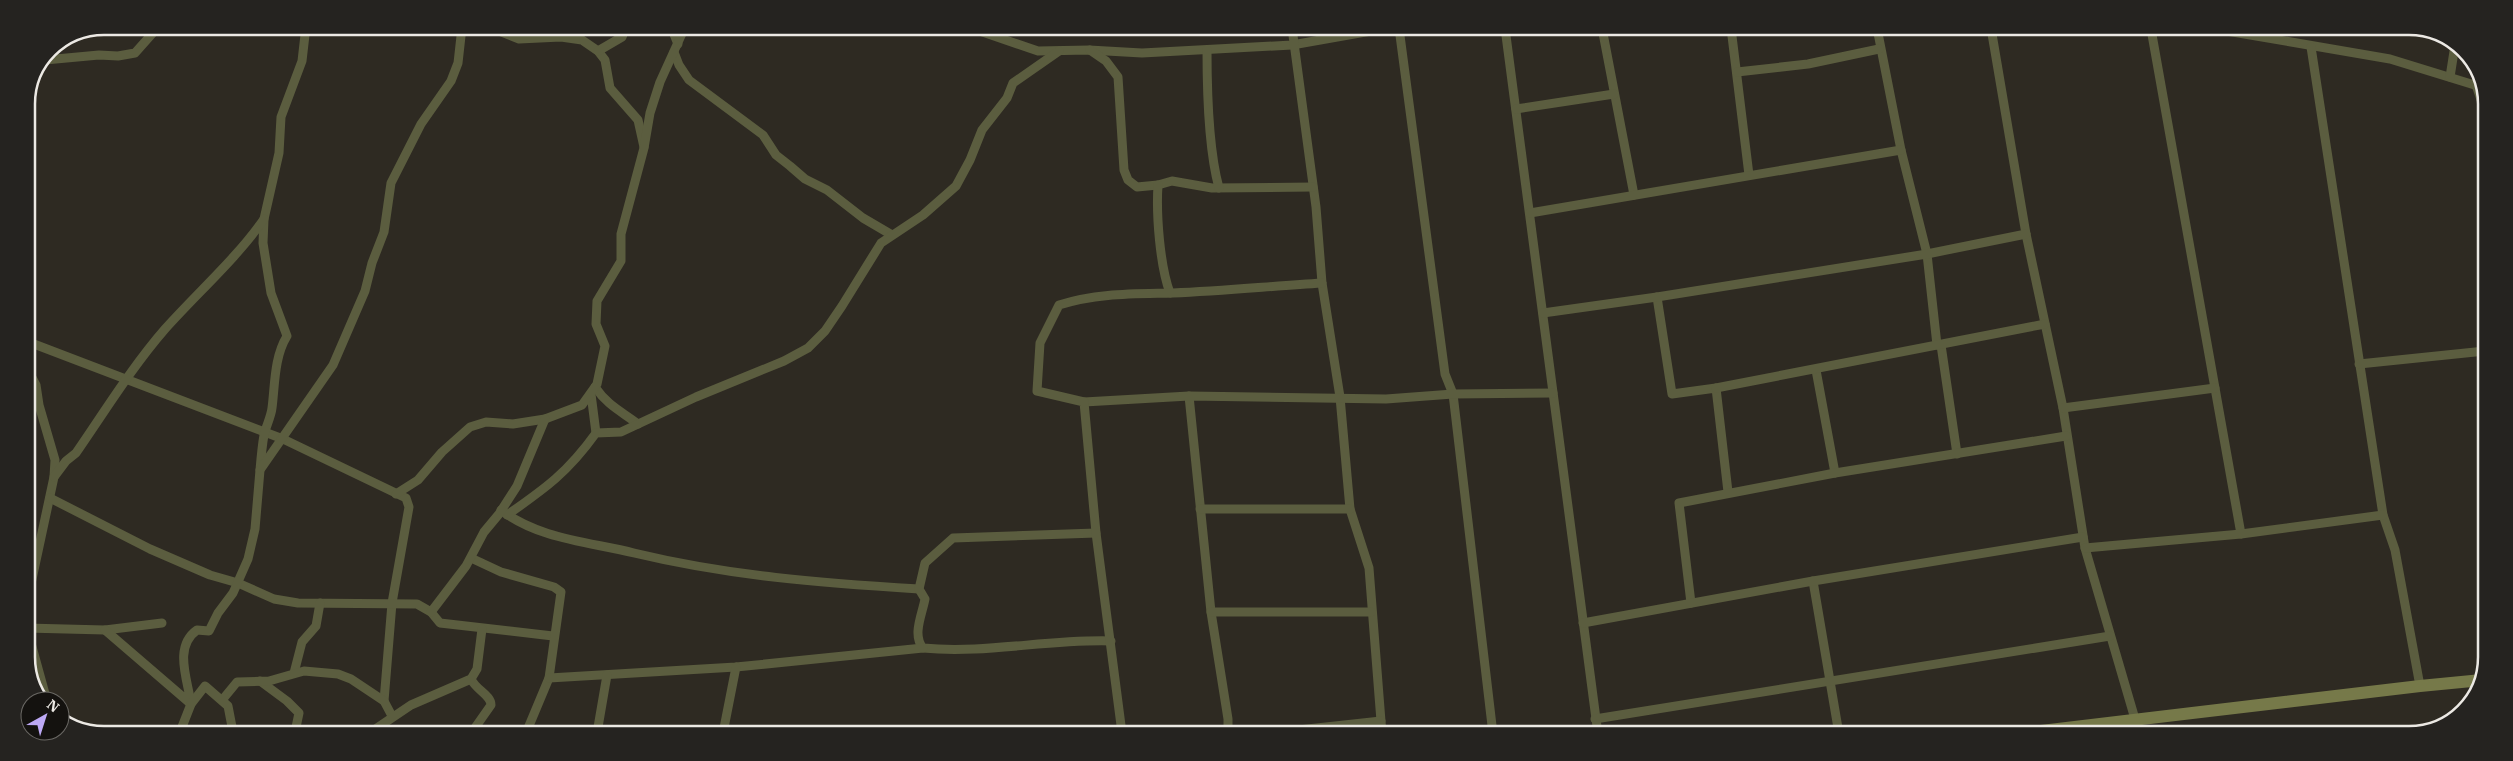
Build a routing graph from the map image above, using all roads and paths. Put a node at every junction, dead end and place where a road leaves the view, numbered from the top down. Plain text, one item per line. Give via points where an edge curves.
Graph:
1 (151, 35) edge
2 (305, 35) edge
3 (461, 35) edge
4 (509, 35) edge
5 (623, 35) edge
6 (673, 35) edge
7 (682, 35) edge
8 (991, 35) edge
9 (1292, 35) edge
10 (1348, 35) edge
11 (1400, 35) edge
12 (1507, 35) edge
13 (1603, 35) edge
14 (1732, 35) edge
15 (1878, 35) edge
16 (1992, 35) edge
17 (2152, 35) edge
18 (2247, 35) edge
19 (1292, 45) junction
20 (2311, 47) junction
21 (676, 48) junction
22 (1879, 49) junction
23 (598, 50) junction
24 (1089, 50) junction
25 (1207, 50) junction
26 (1059, 51) junction
27 (2454, 52) edge
28 (52, 59) edge
29 (1737, 72) junction
30 (2450, 77) junction
31 (2476, 85) edge
32 (1614, 94) junction
33 (1516, 109) junction
34 (644, 148) junction
35 (1901, 150) junction
36 (1750, 175) junction
37 (1158, 185) junction
38 (1219, 188) junction
39 (1313, 188) junction
40 (1634, 195) junction
41 (1530, 213) junction
42 (264, 219) junction
43 (2026, 234) junction
44 (892, 236) junction
45 (1927, 254) junction
46 (1322, 283) junction
47 (1170, 293) junction
48 (1657, 297) junction
49 (1542, 313) junction
50 (2045, 324) junction
51 (35, 344) edge
52 (1939, 345) junction
53 (2478, 353) edge
54 (2359, 364) junction
55 (1816, 370) junction
56 (126, 379) junction
57 (35, 383) edge
58 (1716, 388) junction
59 (2214, 388) junction
60 (593, 391) junction
61 (1553, 393) junction
62 (1453, 394) junction
63 (1190, 396) junction
64 (1340, 397) junction
65 (1084, 402) junction
66 (2063, 408) junction
67 (545, 419) junction
68 (638, 424) junction
69 (264, 433) junction
70 (596, 433) junction
71 (2066, 436) junction
72 (282, 439) junction
73 (1957, 454) junction
74 (260, 470) junction
75 (1835, 473) junction
76 (54, 477) junction
77 (1728, 492) junction
78 (396, 494) junction
79 (50, 498) junction
80 (1200, 509) junction
81 (1350, 509) junction
82 (504, 512) junction
83 (2383, 515) junction
84 (1096, 533) junction
85 (2241, 534) junction
86 (2083, 537) junction
87 (2085, 548) junction
88 (471, 558) junction
89 (35, 566) edge
90 (1813, 581) junction
91 (238, 583) junction
92 (920, 589) junction
93 (320, 603) junction
94 (392, 603) junction
95 (1691, 603) junction
96 (432, 612) junction
97 (1210, 612) junction
98 (1371, 612) junction
99 (162, 623) dead end
100 (1583, 623) junction
101 (35, 627) edge
102 (482, 629) junction
103 (105, 630) junction
104 (553, 636) junction
105 (2110, 636) junction
106 (1111, 641) junction
107 (923, 648) junction
108 (35, 657) edge
109 (736, 667) junction
110 (294, 672) junction
111 (607, 675) junction
112 (549, 678) junction
113 (471, 679) junction
114 (260, 680) junction
115 (2474, 681) edge
116 (1829, 682) junction
117 (2420, 686) junction
118 (44, 690) edge
119 (223, 700) junction
120 (384, 701) junction
121 (191, 704) junction
122 (392, 716) junction
123 (1595, 719) junction
124 (2134, 719) junction
125 (1381, 721) junction
126 (182, 726) edge
127 (232, 726) edge
128 (297, 726) edge
129 (379, 726) edge
130 (476, 726) edge
131 (529, 726) edge
132 (598, 726) edge
133 (724, 726) edge
134 (1121, 726) edge
135 (1228, 726) edge
136 (1335, 726) edge
137 (1381, 726) edge
138 (1492, 726) edge
139 (1596, 726) edge
140 (1837, 726) edge
141 (2078, 726) edge

1 - 28 street via 135,53
2 - 42 street via 302,61 281,117 279,153
3 - 72 street via 458,63 451,81 421,124 391,183 384,232 365,291 333,365
4 - 23 street via 519,39 561,37 582,40
5 - 23 street
6 - 21 street
7 - 21 street
8 - 26 street via 1038,51
9 - 19 street
10 - 19 street
11 - 62 street via 1446,374
12 - 33 street
13 - 32 street
14 - 29 street
15 - 22 street
16 - 43 street
17 - 59 street
18 - 20 street
19 - 25 street
19 - 39 street
20 - 30 street via 2390,59
20 - 54 street
21 - 34 street via 652,105
21 - 44 street via 679,65 689,80 762,135 776,155 805,179 827,190
22 - 29 street via 1808,64
22 - 35 street
23 - 34 street via 606,60 610,88 638,120
24 - 25 street via 1142,53
24 - 26 street
24 - 37 street via 1106,61 1118,77 1125,176 1137,187
25 - 38 street via 1209,110
26 - 44 street via 1013,82 1007,98 982,130 956,186
27 - 30 street
29 - 36 street
30 - 31 street
32 - 33 street
32 - 40 street
33 - 41 street
34 - 60 street via 621,234 621,261 597,301 596,324 605,346 602,367
35 - 36 street
35 - 45 street
36 - 40 street
37 - 38 street via 1172,181
37 - 47 street via 1157,207
38 - 39 street
39 - 46 street
40 - 41 street
41 - 49 street
42 - 56 street via 247,244 208,281
42 - 69 street via 263,243 271,293 287,336 277,367 272,410
43 - 45 street
43 - 50 street
44 - 68 street via 881,243 825,331 808,348
45 - 48 street
45 - 52 street
46 - 47 street
46 - 64 street
47 - 65 street via 1113,293 1059,305 1040,343 1037,391
48 - 49 street
48 - 58 street via 1672,394
49 - 61 street
50 - 52 street
50 - 66 street
51 - 56 street
52 - 55 street
52 - 73 street
53 - 54 street
54 - 83 street
55 - 58 street
55 - 75 street
56 - 69 street
56 - 76 street via 76,453
57 - 76 street via 55,460
58 - 77 street
59 - 66 street
59 - 85 street
60 - 67 street via 582,405
60 - 68 street
60 - 70 street
61 - 62 street
61 - 100 street
62 - 64 street via 1386,399
62 - 138 street
63 - 64 street
63 - 65 street
63 - 80 street
64 - 81 street
65 - 84 street
66 - 71 street
67 - 78 street via 513,424 486,422 470,427 418,480
67 - 82 street
68 - 70 street via 620,432
69 - 72 street
69 - 74 street
70 - 82 street via 562,475
71 - 73 street
71 - 86 street
72 - 74 street
72 - 78 street
73 - 75 street
74 - 91 street via 255,529
75 - 77 street
76 - 79 street
77 - 95 street via 1679,503
78 - 94 street via 406,498 409,507
79 - 89 street
79 - 91 street via 150,549 210,575
80 - 81 street
80 - 97 street
81 - 98 street via 1369,568
82 - 88 street via 484,532
82 - 92 street via 540,530 595,547 687,566 766,578
83 - 85 street
83 - 117 street via 2395,550
84 - 92 street via 954,538 925,563
84 - 106 street
85 - 87 street
86 - 87 street
86 - 90 street
87 - 105 street
88 - 96 street
88 - 104 street via 501,572 559,590 562,596
90 - 95 street
90 - 116 street
91 - 93 street via 274,599
91 - 121 street via 209,630 197,630 185,643 183,667
92 - 107 street via 925,599 917,634
93 - 94 street
93 - 110 street via 316,626 302,642
94 - 96 street via 417,604
94 - 120 street
95 - 100 street
96 - 102 street via 440,623
97 - 98 street
97 - 135 street
98 - 125 street
99 - 103 street
100 - 123 street
101 - 103 street
102 - 104 street
102 - 113 street via 477,669
103 - 121 street
104 - 112 street
105 - 116 street
105 - 124 street
106 - 107 street via 1081,640 958,650
106 - 134 street
107 - 109 street
108 - 118 street
109 - 111 street
109 - 133 street
110 - 114 street via 269,681
110 - 120 street via 338,674
111 - 112 street
111 - 132 street
112 - 131 street
113 - 122 street
113 - 130 street via 475,688 491,701
114 - 119 street via 237,682
114 - 128 street via 298,713
115 - 117 street
116 - 123 street
116 - 140 street
117 - 124 street
119 - 121 street via 205,686
119 - 127 street
120 - 122 street
121 - 126 street
122 - 129 street
123 - 139 street
124 - 141 street
125 - 136 street
125 - 137 street

